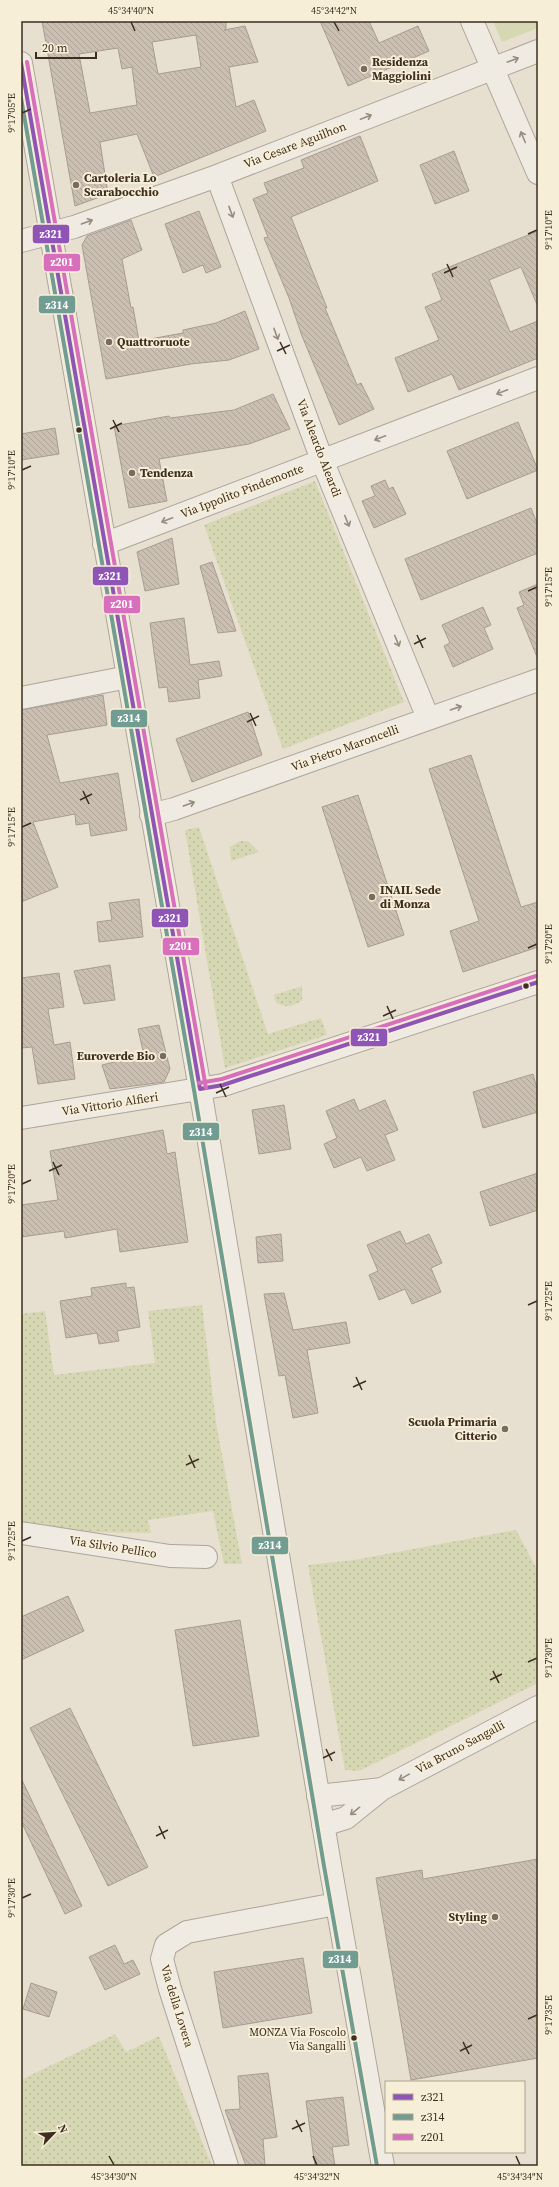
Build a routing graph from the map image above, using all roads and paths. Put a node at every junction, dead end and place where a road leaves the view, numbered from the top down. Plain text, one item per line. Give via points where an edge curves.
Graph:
1 (472, 21) edge
2 (538, 51) edge
3 (21, 63) edge
4 (493, 67) junction
5 (538, 173) edge
6 (218, 176) junction
7 (50, 234) junction
8 (21, 241) edge
9 (538, 378) edge
10 (322, 460) junction
11 (104, 544) junction
12 (128, 678) junction
13 (538, 680) edge
14 (21, 698) edge
15 (428, 718) junction
16 (152, 815) junction
17 (538, 982) edge
18 (200, 1089) junction
19 (21, 1118) edge
20 (21, 1533) edge
21 (206, 1557) dead end
22 (538, 1707) edge
23 (382, 1789) junction
24 (318, 1796) junction
25 (323, 1825) junction
26 (336, 1904) junction
27 (227, 2166) edge
28 (383, 2166) edge

1 - 4 street
4 -> 2 street, Via Cesare Aguilhon
3 - 7 street
5 -> 4 street
6 -> 4 street, Via Cesare Aguilhon
7 -> 6 street, Via Cesare Aguilhon
6 -> 10 street, Via Aleardo Aleardi
7 - 8 street, Via Cesare Aguilhon
7 - 11 street
9 -> 10 street, Via Ippolito Pindemonte
10 -> 11 street, Via Ippolito Pindemonte
10 -> 15 street, Via Aleardo Aleardi
11 - 12 street
12 - 14 street
12 - 16 street
15 -> 13 street, Via Pietro Maroncelli
16 -> 15 street, Via Pietro Maroncelli
16 - 18 street
17 - 18 street, Via Vittorio Alfieri via 223,1085
18 - 19 street, Via Vittorio Alfieri
18 - 24 street
20 - 21 street, Via Silvio Pellico via 170,1556
22 -> 23 street, Via Bruno Sangalli
23 - 24 street, Via Bruno Sangalli
23 -> 25 street, Via Bruno Sangalli via 346,1818
24 - 25 street
25 - 26 street
26 - 27 street, Via della Lovera via 187,1932 166,1945 162,1959 170,1989
26 - 28 street

